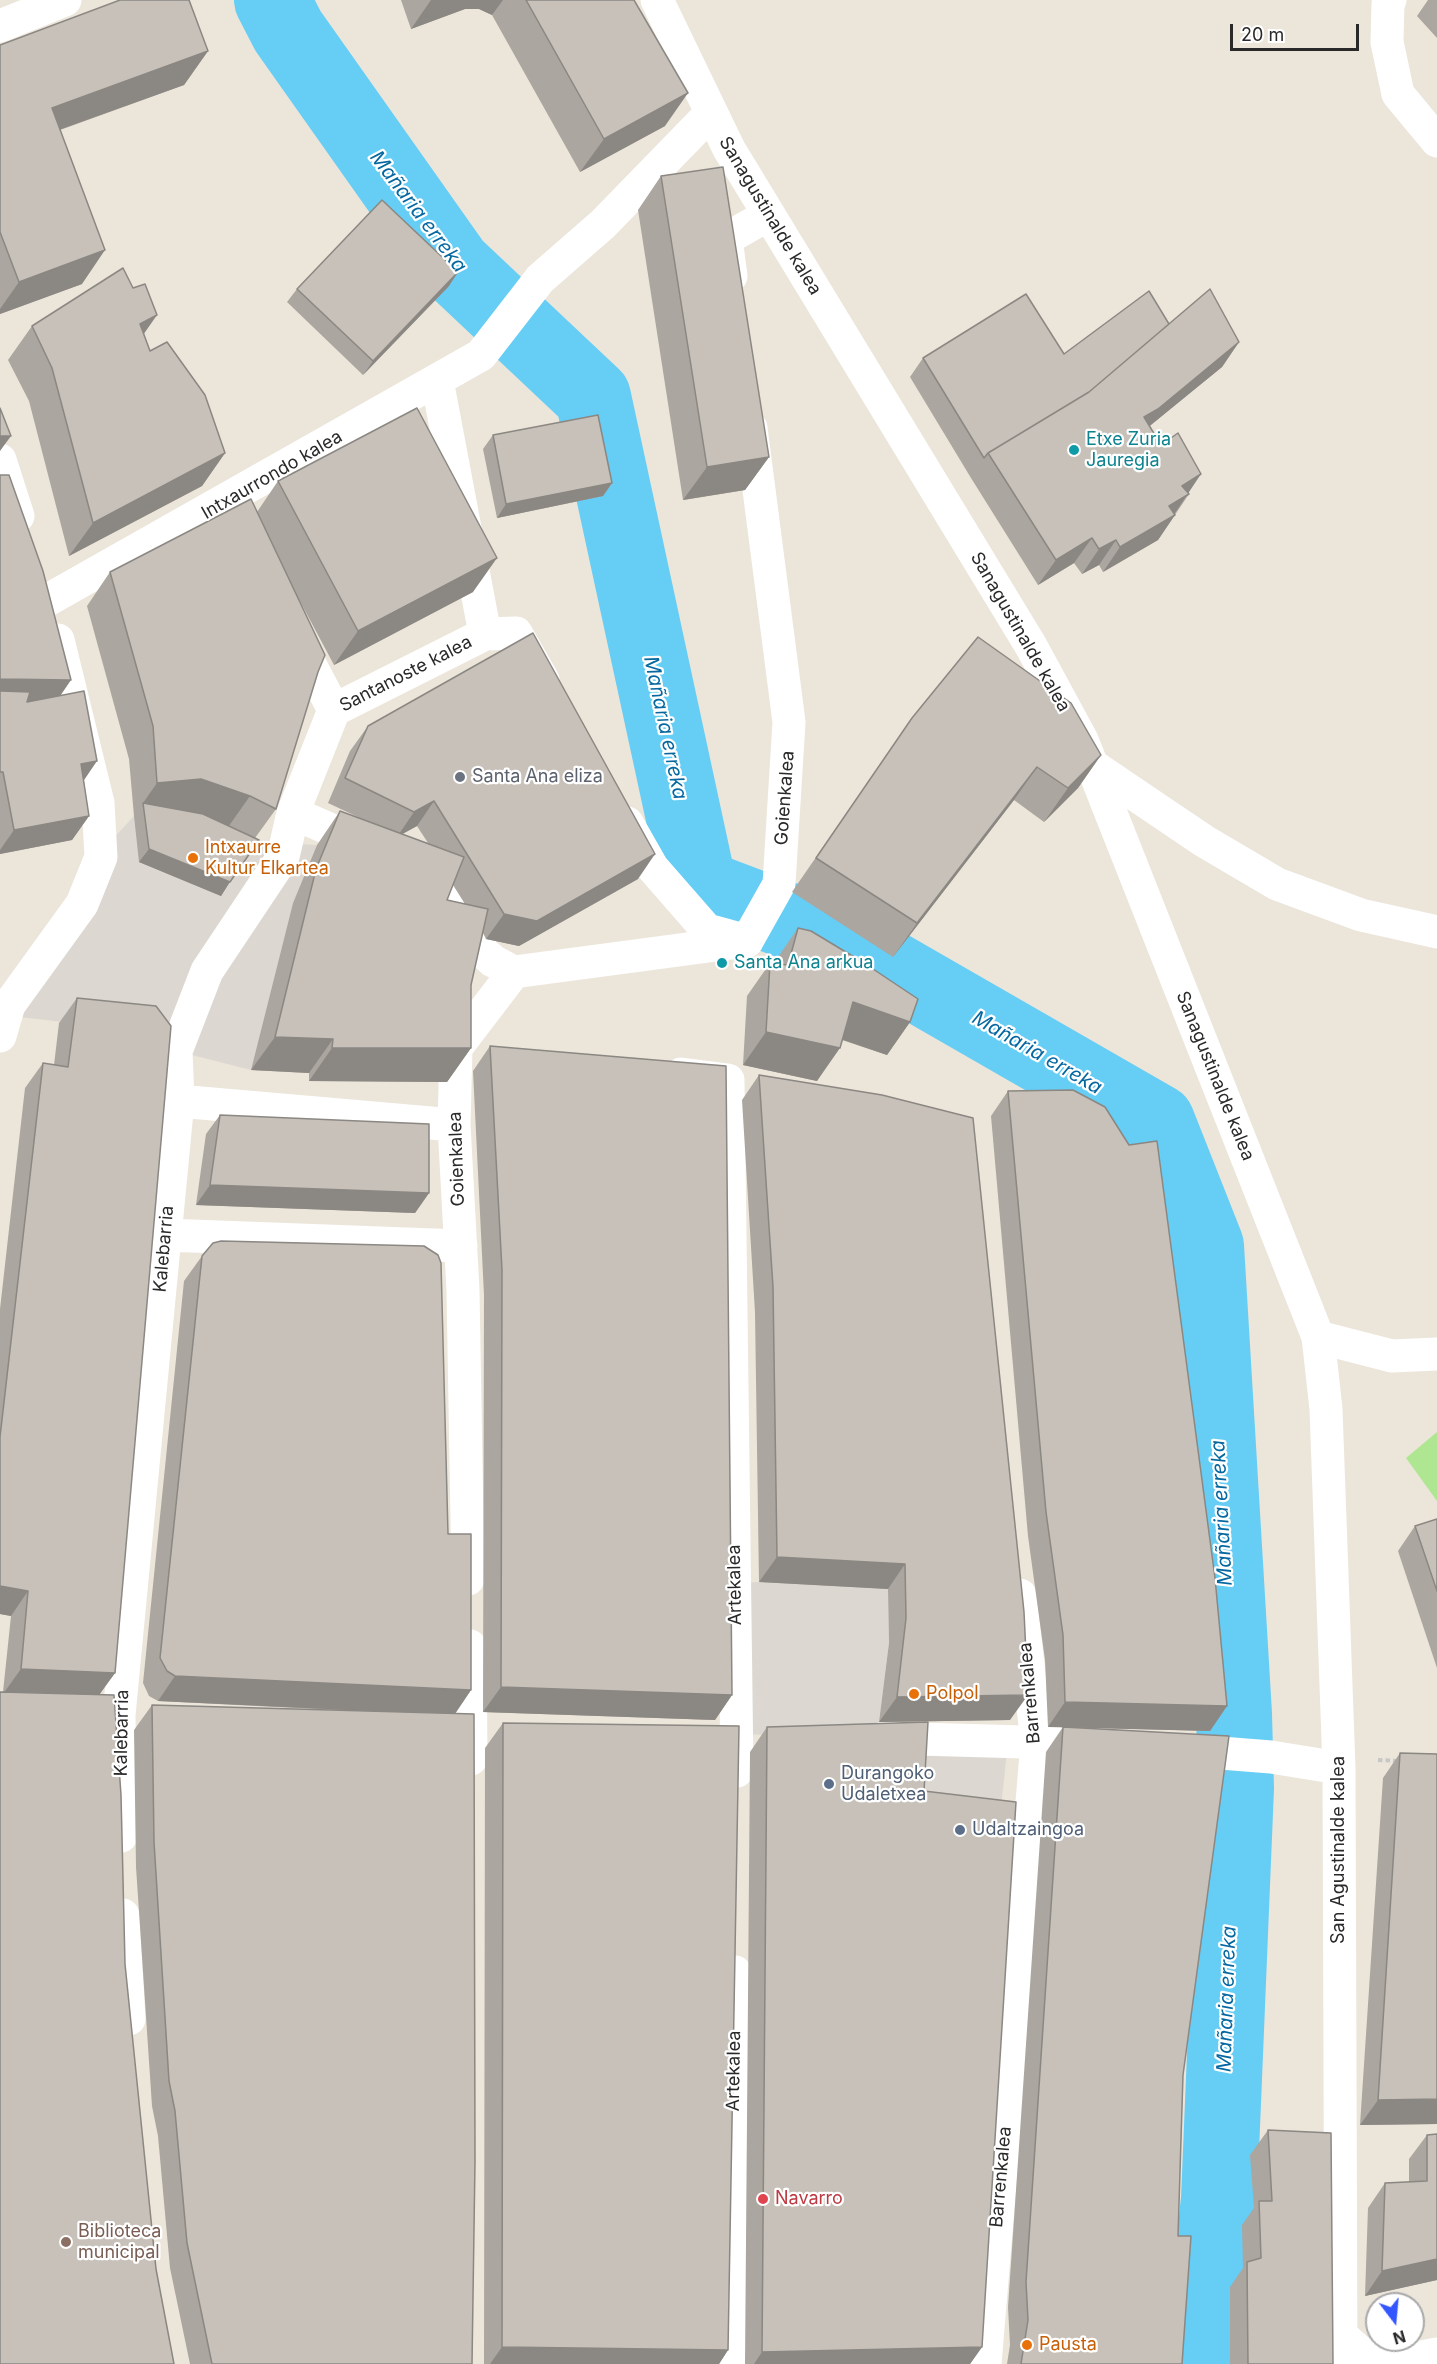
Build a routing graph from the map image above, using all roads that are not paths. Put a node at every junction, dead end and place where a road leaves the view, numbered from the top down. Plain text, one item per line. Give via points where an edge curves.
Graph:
1 (65, 0) edge
2 (657, 0) edge
3 (1390, 0) edge
4 (0, 26) edge
5 (711, 113) junction
6 (1437, 141) edge
7 (768, 215) junction
8 (736, 310) edge
9 (437, 380) junction
10 (748, 404) edge
11 (0, 460) edge
12 (46, 601) junction
13 (278, 606) edge
14 (485, 634) junction
15 (557, 704) edge
16 (334, 710) junction
17 (1093, 766) junction
18 (610, 796) edge
19 (293, 813) junction
20 (1437, 932) edge
21 (747, 941) junction
22 (514, 972) junction
23 (0, 1036) edge
24 (456, 1048) junction
25 (491, 1052) edge
26 (657, 1072) edge
27 (728, 1080) junction
28 (762, 1086) edge
29 (178, 1101) junction
30 (454, 1125) junction
31 (165, 1235) junction
32 (461, 1246) junction
33 (1318, 1336) junction
34 (1437, 1354) edge
35 (1017, 1567) edge
36 (87, 1711) edge
37 (131, 1715) junction
38 (436, 1729) edge
39 (471, 1730) junction
40 (506, 1731) edge
41 (702, 1734) edge
42 (749, 1735) junction
43 (856, 1737) edge
44 (1037, 1742) junction
45 (1093, 1745) edge
46 (1150, 1748) edge
47 (1339, 1768) junction
48 (471, 1790) edge
49 (736, 1806) edge
50 (735, 1948) edge
51 (132, 2046) edge
52 (1342, 2350) edge
53 (1437, 2354) edge
54 (730, 2364) edge
55 (985, 2364) edge

1 - 4 street
2 - 5 street, Sanagustinalde kalea
3 - 6 street via 1387,42 1398,94
5 - 7 street, Sanagustinalde kalea
5 - 9 street, Intxaurrondo kalea via 603,224 540,279 481,355
7 - 8 street via 726,239
7 - 17 street, Sanagustinalde kalea via 1031,646
9 - 12 street, Intxaurrondo kalea via 228,513
9 - 14 street
10 - 21 street, Goienkalea via 789,722 778,884
11 - 12 street
12 - 23 street via 65,660 98,803 101,857 82,904 9,1005
13 - 16 street
14 - 15 street, Santanoste kalea via 516,633
14 - 16 street, Santanoste kalea
16 - 19 street, Santanoste kalea
17 - 20 street via 1204,841 1277,884 1361,915
17 - 33 street, Sanagustinalde kalea
18 - 21 street via 652,867 707,930
19 - 22 street via 410,861 444,881 462,934 493,961
19 - 29 street, Santanoste kalea via 283,857 207,971 176,1051
21 - 22 street
22 - 24 street
24 - 25 street
24 - 30 street, Goienkalea
26 - 27 street
27 - 28 street
27 - 42 street, Artekalea
29 - 30 street
29 - 31 street, Kalebarria
30 - 32 street, Goienkalea
31 - 32 street
31 - 37 street, Kalebarria
32 - 39 street, Goienkalea
33 - 34 street via 1392,1356
33 - 47 street, San Agustinalde kalea via 1326,1409
35 - 44 street, Barrenkalea
36 - 37 street
37 - 51 street, Kalebarria via 122,1874
38 - 39 street
39 - 40 street
39 - 48 street, Goienkalea
41 - 42 street
42 - 49 street, Artekalea
43 - 44 street
44 - 45 street
44 - 55 street, Barrenkalea
46 - 47 street via 1271,1757
47 - 52 street, San Agustinalde kalea
50 - 54 street, Artekalea
52 - 53 street via 1369,2360 1401,2361

